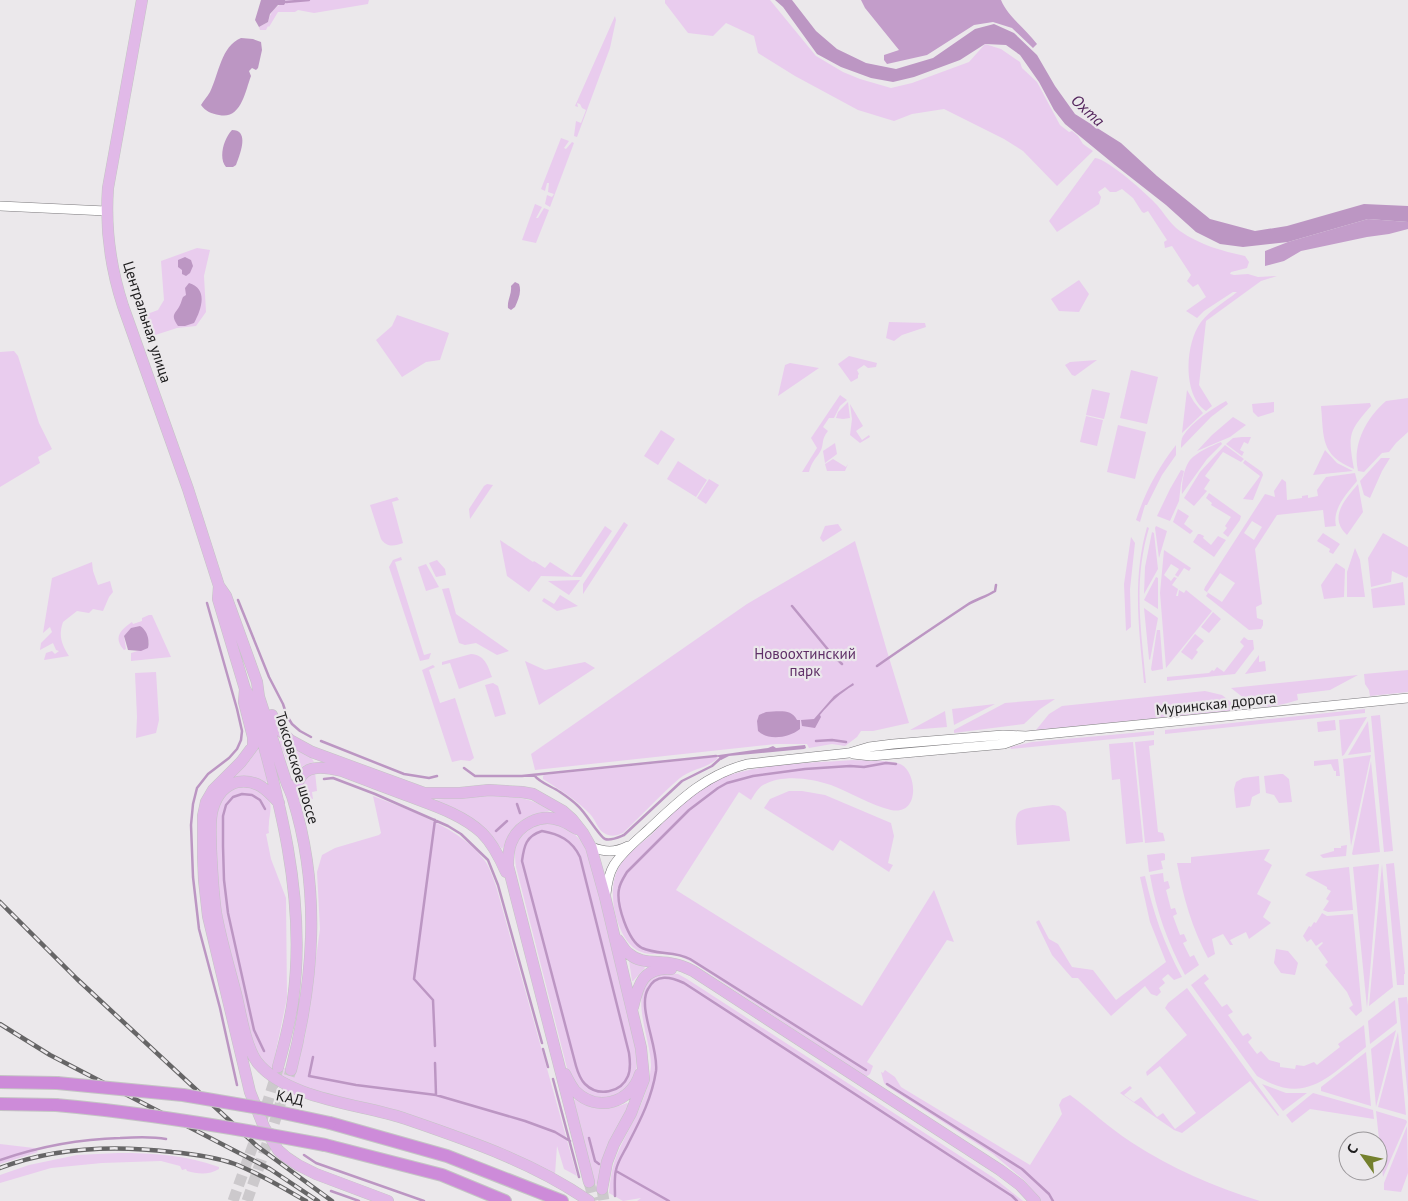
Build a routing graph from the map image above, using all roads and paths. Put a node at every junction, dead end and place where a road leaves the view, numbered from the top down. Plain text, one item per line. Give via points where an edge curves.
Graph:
1 (142, 0) edge
2 (0, 206) edge
3 (106, 211) junction
4 (219, 586) junction
5 (257, 682) junction
6 (245, 689) junction
7 (1408, 698) edge
8 (293, 798) junction
9 (279, 803) junction
10 (582, 833) junction
11 (633, 844) junction
12 (591, 847) junction
13 (513, 890) junction
14 (605, 897) junction
15 (615, 935) junction
16 (632, 1011) junction
17 (557, 1057) junction
18 (644, 1063) junction
19 (278, 1067) tunnel mouth
20 (290, 1070) tunnel mouth
21 (0, 1082) edge
22 (0, 1104) edge
23 (589, 1182) tunnel mouth
24 (602, 1189) tunnel mouth
25 (388, 1201) edge
26 (505, 1201) edge
27 (562, 1201) edge
28 (589, 1201) edge
29 (1029, 1201) edge
30 (1035, 1201) edge

1 - 3 main road, Центральная улица
2 - 3 street
3 - 4 main road, Центральная улица via 113,276
4 - 5 main road, Центральная улица via 226,596
4 - 6 main road, Центральная улица via 218,599
5 - 8 main road, Токсовское шоссе via 259,697
5 - 10 main road via 266,695 277,727 300,746 424,793 489,790 533,794 563,811
6 - 9 main road, Токсовское шоссе via 251,700
6 - 25 main road via 244,702 253,746 212,790 206,802 203,856 208,916 250,1092 264,1127 286,1157 316,1174
7 - 11 street, Муринская дорога via 1026,736 1003,734 893,744 849,754 747,764 701,783
8 - 13 main road via 296,784 304,772 328,768 430,804 458,816 482,833 500,857
8 - 20 main road, Токсовское шоссе via 304,843 312,927 306,1001
9 - 19 main road, Токсовское шоссе via 297,926 293,999
9 - 28 main road via 258,784 246,781 230,784 219,794 213,808 212,882 216,914 241,1016 256,1061 283,1084 476,1144 519,1162
10 - 12 main road
10 - 13 main road via 558,819 547,817 527,824 512,841 508,852
11 - 12 street, Муринская дорога via 607,852
11 - 14 street, Муринская дорога via 613,866
12 - 14 main road
13 - 17 main road
14 - 15 main road
15 - 16 main road
15 - 30 main road via 627,952 637,959 673,963 693,971 1000,1170
16 - 18 main road
16 - 29 main road via 638,985 654,970 673,969 690,975 997,1174 1018,1188
17 - 18 main road via 576,1092 594,1102 606,1103 628,1094 637,1083
17 - 23 main road
18 - 24 main road via 644,1079 638,1098 614,1144
21 - 27 highway, КАД, bridge via 58,1082 260,1108 330,1123 447,1156
22 - 26 highway, bridge via 103,1109 325,1145 442,1175

